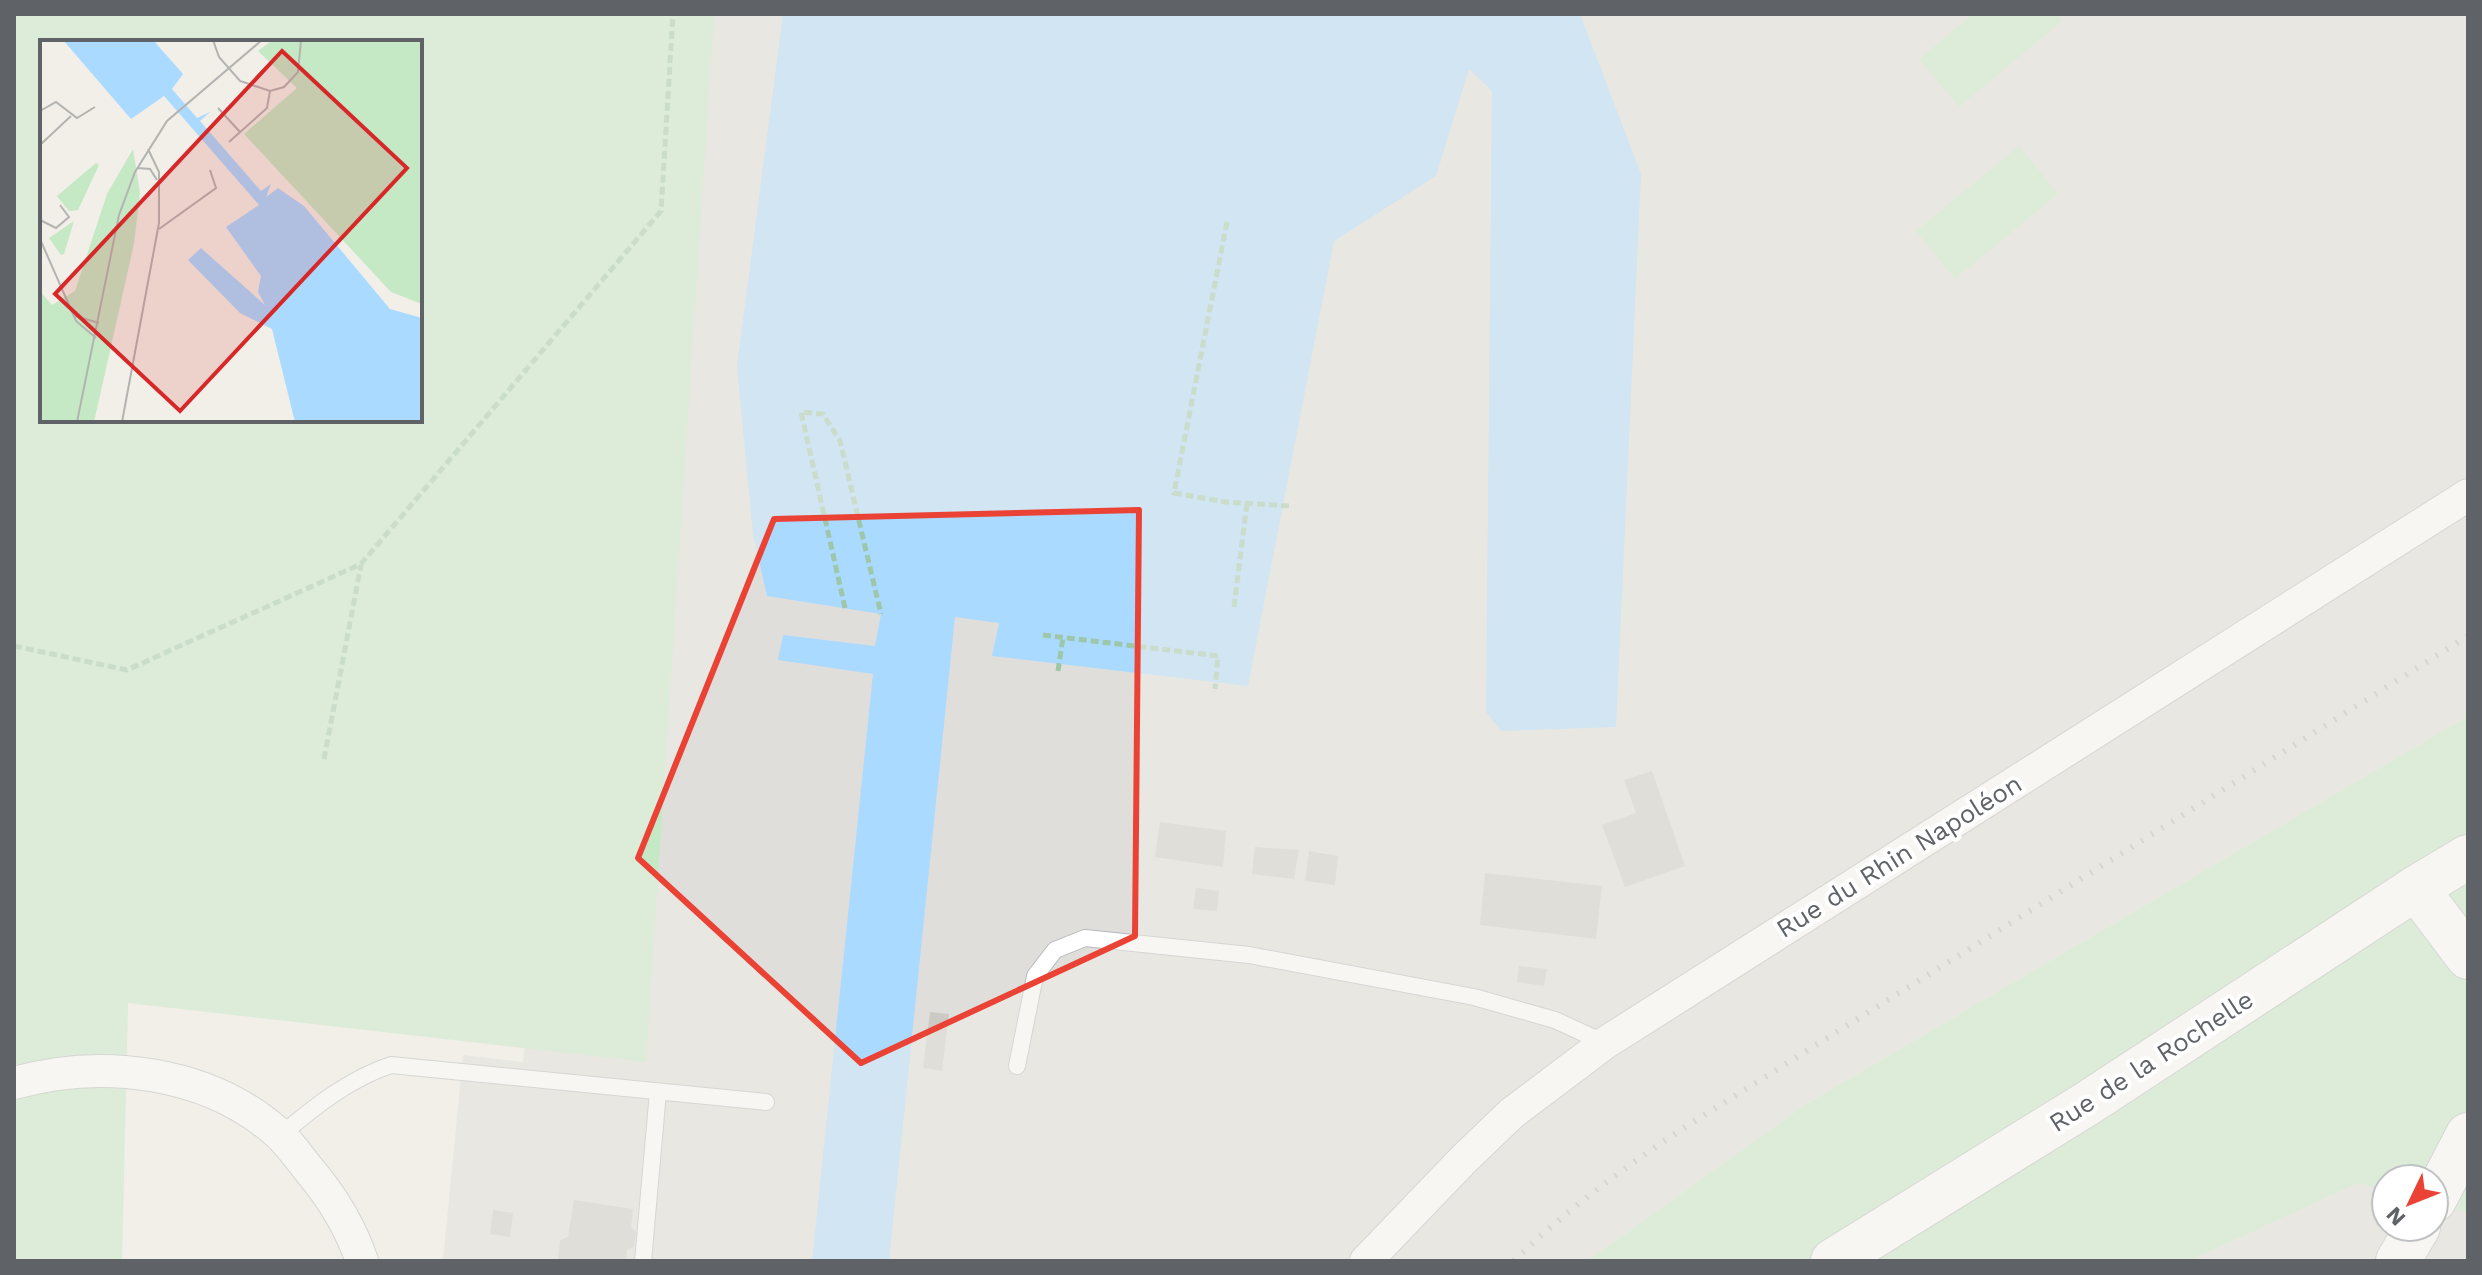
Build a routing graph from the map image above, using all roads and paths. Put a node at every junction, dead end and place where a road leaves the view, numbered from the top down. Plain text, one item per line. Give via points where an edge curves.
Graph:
1 (673, 14) edge
2 (1227, 222) dead end
3 (2468, 495) edge
4 (1247, 503) junction
5 (1291, 506) dead end
6 (361, 564) junction
7 (1234, 607) dead end
8 (845, 608) dead end
9 (881, 614) dead end
10 (1043, 635) dead end
11 (1063, 637) junction
12 (14, 646) edge
13 (1058, 671) dead end
14 (1215, 689) dead end
15 (324, 759) dead end
16 (2468, 857) edge
17 (2416, 888) junction
18 (2468, 957) edge
19 (1605, 1043) junction
20 (1017, 1066) dead end
21 (14, 1083) edge
22 (658, 1092) junction
23 (766, 1102) dead end
24 (281, 1135) junction
25 (2468, 1135) edge
26 (2450, 1169) edge
27 (2409, 1243) edge
28 (362, 1261) edge
29 (643, 1261) edge
30 (1366, 1261) edge
31 (1833, 1261) edge
32 (2398, 1261) edge

1 - 6 path via 661,211
2 - 4 path via 1174,493
3 - 19 street, Rue du Rhin Napoléon
4 - 5 path
4 - 7 path
6 - 12 path via 127,670
6 - 15 path
8 - 9 path via 801,412 823,414 840,441
10 - 11 path
11 - 13 path
11 - 14 path via 1218,656
16 - 17 main road, Rue de la Rochelle
17 - 18 main road
17 - 31 main road, Rue de la Rochelle via 2088,1103
19 - 20 lane via 1555,1020 1474,997 1249,955 1085,938 1055,950 1035,976
19 - 30 street, Rue du Rhin Napoléon via 1512,1113
21 - 24 street via 73,1072 183,1081 218,1094
22 - 23 lane
22 - 24 lane via 391,1065 333,1094
22 - 29 lane
24 - 28 street via 321,1184
25 - 26 main road
27 - 32 main road

